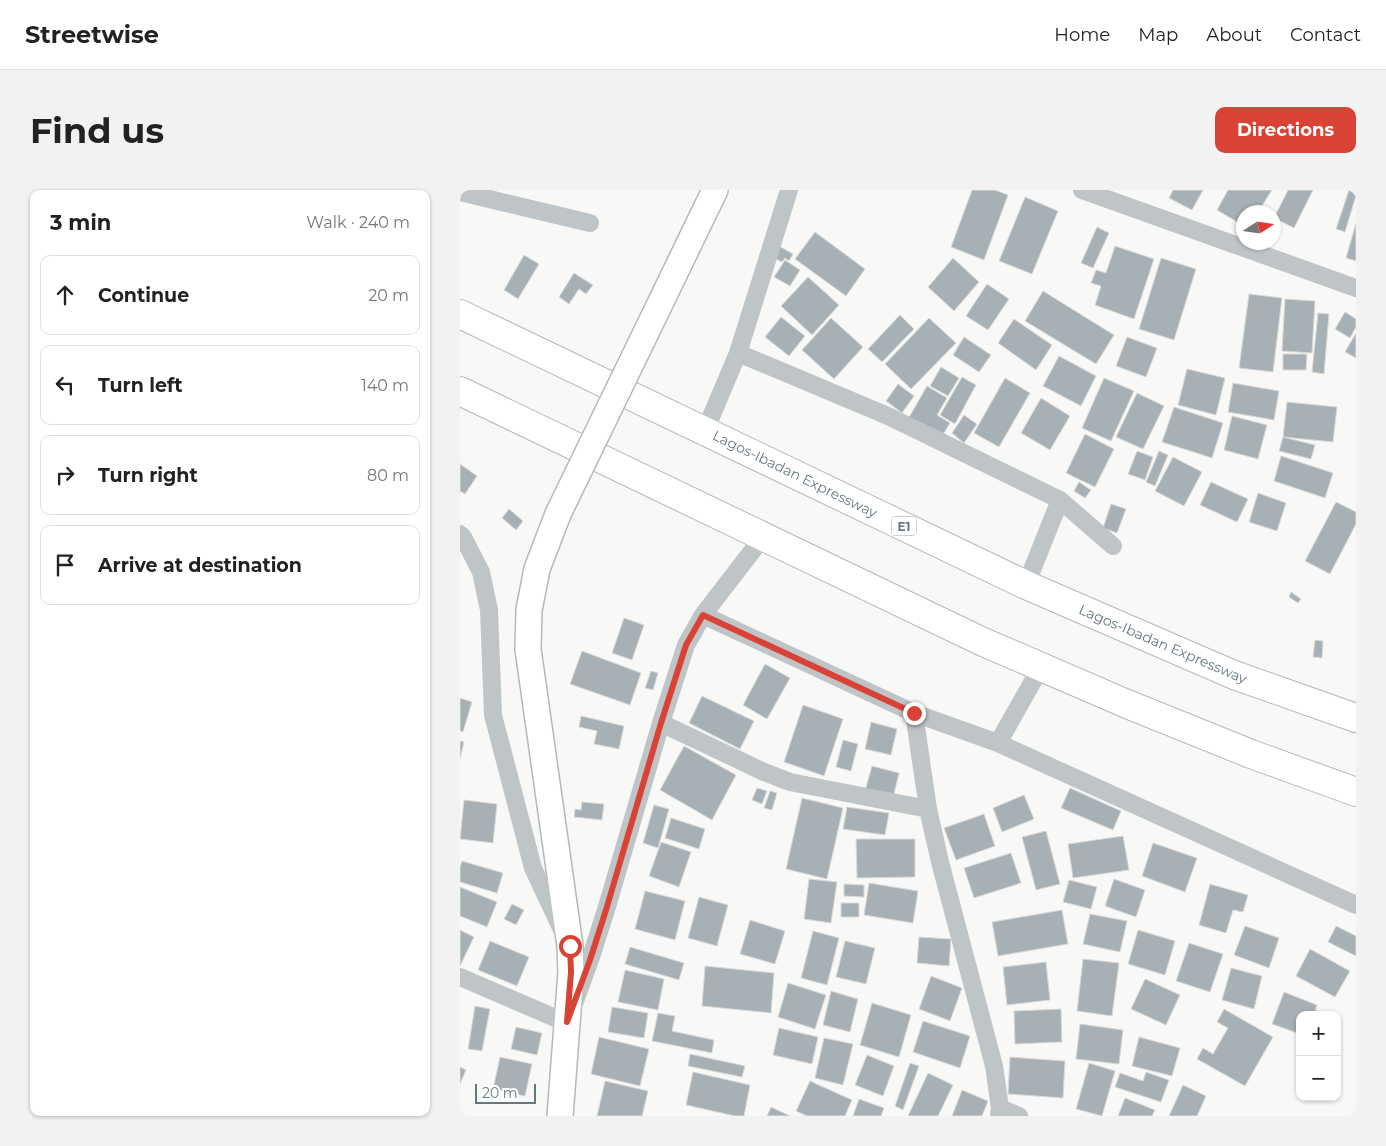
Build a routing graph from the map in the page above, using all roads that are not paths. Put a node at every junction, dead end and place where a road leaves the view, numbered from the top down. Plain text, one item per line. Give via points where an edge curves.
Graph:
1 (715, 190) edge
2 (789, 190) edge
3 (1082, 190) edge
4 (460, 192) edge
5 (590, 223) dead end
6 (1356, 288) edge
7 (460, 314) edge
8 (738, 353) junction
9 (460, 391) edge
10 (705, 431) junction
11 (1060, 500) junction
12 (460, 534) edge
13 (763, 537) junction
14 (1113, 546) dead end
15 (1026, 585) junction
16 (703, 615) junction
17 (1041, 667) junction
18 (914, 713) junction
19 (1356, 718) edge
20 (661, 723) junction
21 (998, 743) junction
22 (1356, 792) edge
23 (928, 808) junction
24 (1356, 905) edge
25 (570, 946) junction
26 (460, 977) edge
27 (567, 1022) junction
28 (999, 1112) edge
29 (560, 1116) edge
30 (1019, 1116) edge

1 - 25 main road, bridge via 558,514 537,569 529,610 528,649
2 - 8 street
3 - 6 street
4 - 5 street
7 - 10 highway, Lagos-Ibadan Expressway / E1
8 - 10 street
8 - 11 street via 888,416
9 - 13 highway
10 - 15 highway, Lagos-Ibadan Expressway / E1
11 - 14 street
11 - 15 street
12 - 25 street via 481,572 489,610 494,715 533,868
13 - 16 street
13 - 17 highway
15 - 19 highway, Lagos-Ibadan Expressway / E1 via 1234,675
16 - 18 street
16 - 20 street via 686,645
17 - 21 street
17 - 22 highway via 1251,754
18 - 21 street
18 - 23 street
20 - 23 street via 790,782
20 - 27 street via 606,910
21 - 24 street
23 - 28 street via 994,1066
25 - 27 main road
26 - 27 street
27 - 29 main road
28 - 30 street

